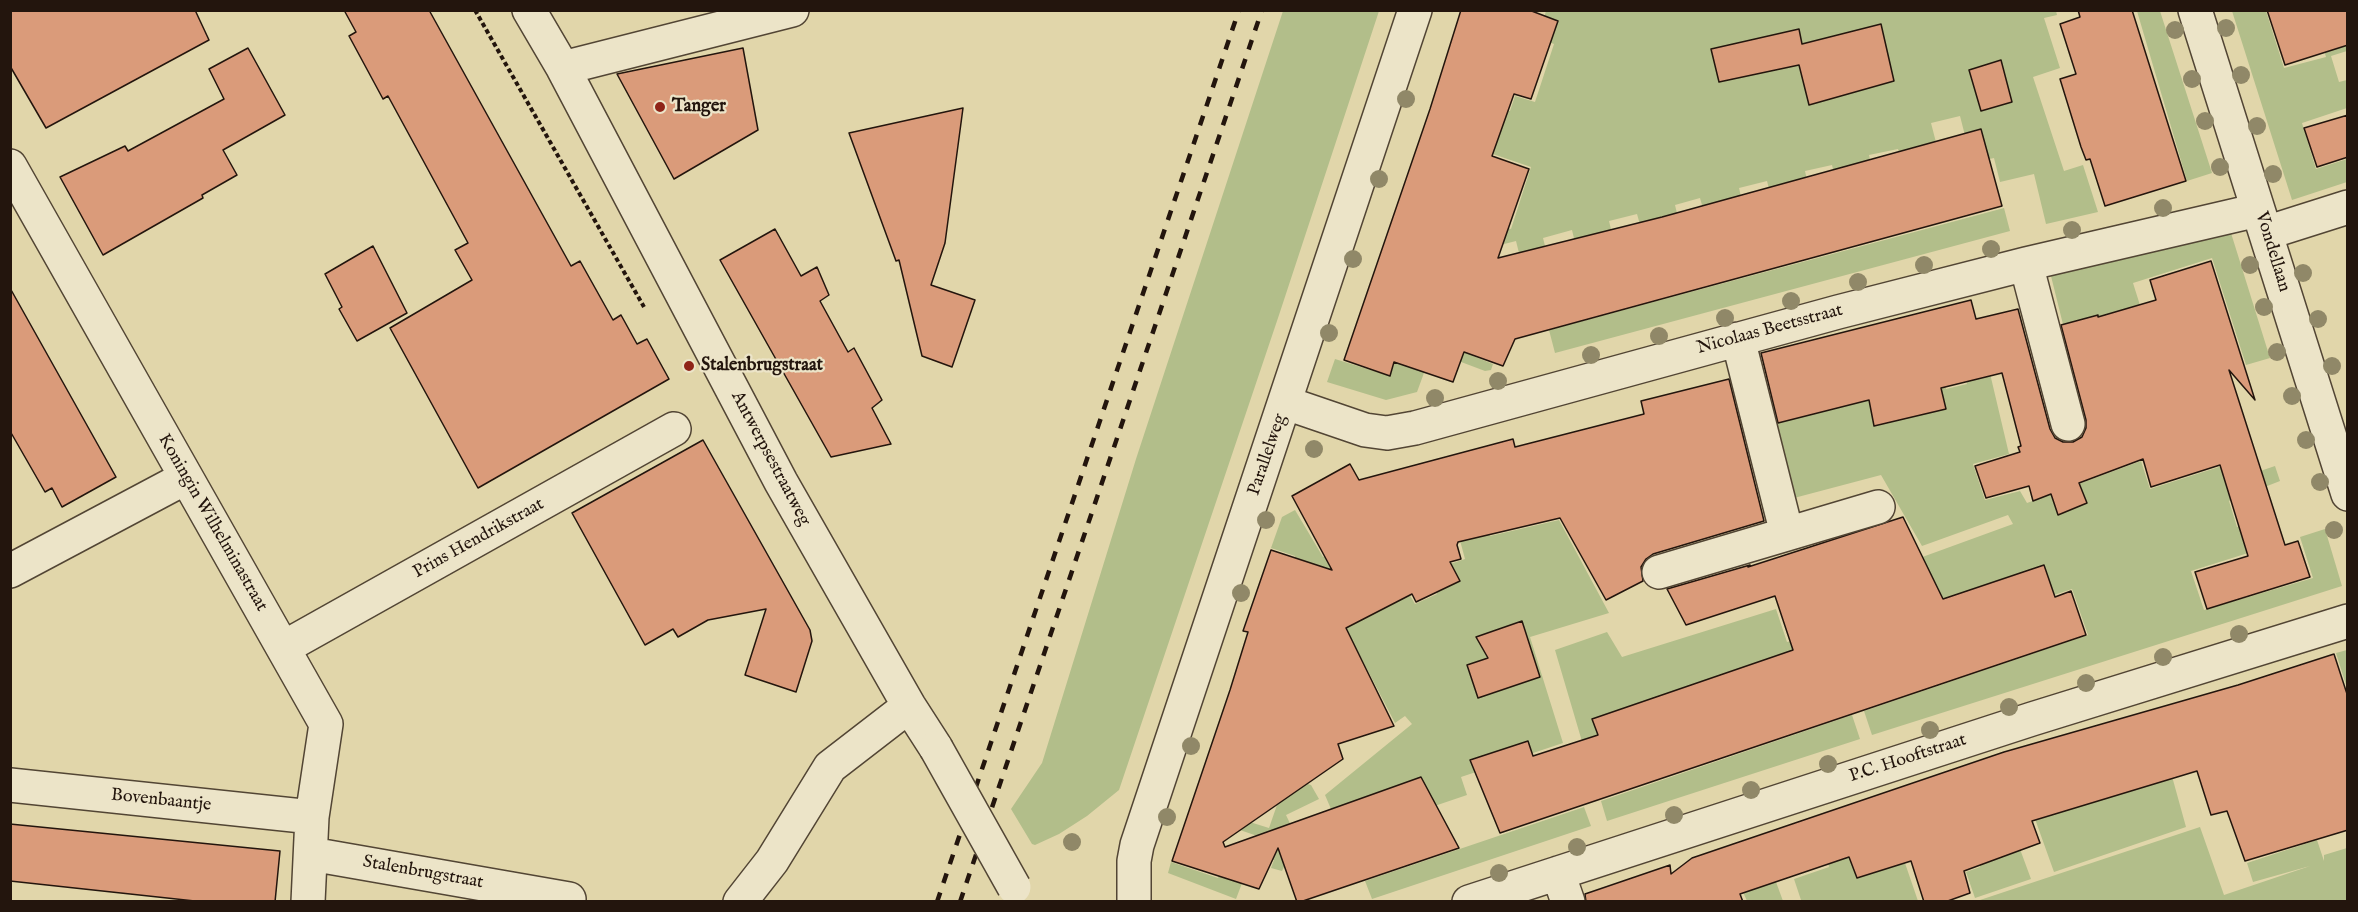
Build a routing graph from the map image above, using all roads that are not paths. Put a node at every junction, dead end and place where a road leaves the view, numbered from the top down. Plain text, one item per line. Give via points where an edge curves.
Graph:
1 (529, 10) edge
2 (792, 10) edge
3 (1415, 10) edge
4 (2195, 10) edge
5 (563, 68) junction
6 (10, 166) edge
7 (2348, 207) edge
8 (21, 208) edge
9 (2262, 221) junction
10 (2026, 264) junction
11 (1738, 339) junction
12 (1286, 404) junction
13 (2068, 424) dead end
14 (674, 429) dead end
15 (185, 478) junction
16 (2348, 495) edge
17 (1878, 507) dead end
18 (1787, 534) junction
19 (10, 571) edge
20 (1659, 572) dead end
21 (2348, 621) edge
22 (283, 648) junction
23 (909, 706) junction
24 (10, 784) edge
25 (312, 817) junction
26 (311, 854) junction
27 (1563, 887) edge
28 (1019, 894) edge
29 (569, 899) dead end
30 (308, 902) edge
31 (740, 902) edge
32 (1134, 902) edge
33 (1469, 902) edge

1 - 5 street, Antwerpsestraatweg
2 - 5 street
3 - 12 street, Parallelweg
4 - 9 street, Vondellaan
5 - 23 street, Antwerpsestraatweg via 781,482
6 - 8 street, Koningin Wilhelminastraat
7 - 9 street, Nicolaas Beetsstraat
8 - 15 street, Koningin Wilhelminastraat
9 - 10 street, Nicolaas Beetsstraat
9 - 16 street, Vondellaan
10 - 11 street, Nicolaas Beetsstraat
10 - 13 street
11 - 12 street, Nicolaas Beetsstraat via 1401,431 1365,430
11 - 18 street
12 - 32 street, Parallelweg via 1137,845
14 - 22 street, Prins Hendrikstraat
15 - 19 street
15 - 22 street, Koningin Wilhelminastraat
17 - 18 street
18 - 20 street
21 - 27 street, P.C. Hooftstraat via 2032,719
22 - 25 street, Koningin Wilhelminastraat via 326,724
23 - 28 street, Antwerpsestraatweg, bridge
23 - 31 street via 830,767 772,861
24 - 25 street, Bovenbaantje
25 - 26 street, Koningin Wilhelminastraat
26 - 29 street, Stalenbrugstraat
26 - 30 street, Koningin Wilhelminastraat
27 - 33 street, P.C. Hooftstraat

